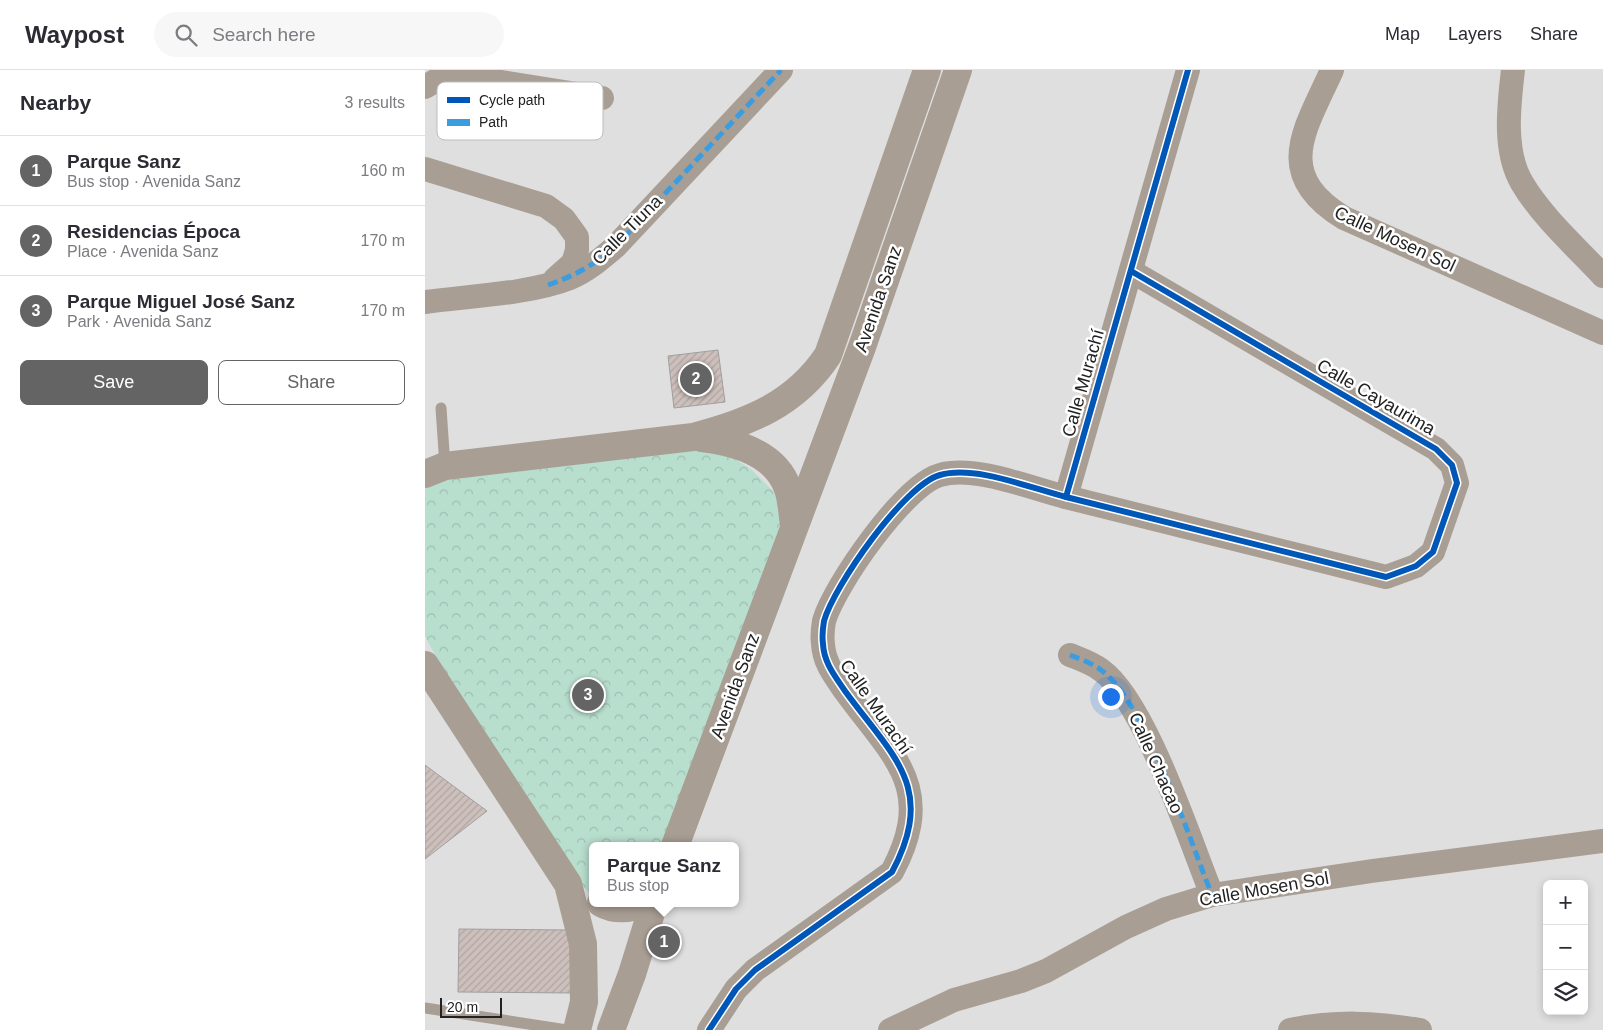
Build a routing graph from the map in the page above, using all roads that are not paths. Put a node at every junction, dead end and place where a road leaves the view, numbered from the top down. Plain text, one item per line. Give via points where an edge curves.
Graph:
1 (781, 70) edge
2 (927, 70) edge
3 (958, 70) edge
4 (1188, 70) edge
5 (1332, 70) edge
6 (1513, 70) edge
7 (505, 82) edge
8 (425, 87) edge
9 (425, 169) edge
10 (1131, 271) junction
11 (1603, 276) edge
12 (548, 285) junction
13 (425, 302) edge
14 (1600, 331) edge
15 (441, 408) dead end
16 (693, 437) junction
17 (432, 469) edge
18 (1065, 497) junction
19 (795, 526) junction
20 (1070, 654) dead end
21 (425, 666) edge
22 (1603, 841) edge
23 (676, 842) edge
24 (568, 884) junction
25 (1212, 895) junction
26 (589, 897) edge
27 (617, 907) edge
28 (636, 907) edge
29 (653, 907) edge
30 (425, 1008) edge
31 (567, 1030) edge
32 (577, 1030) edge
33 (611, 1030) edge
34 (709, 1030) edge
35 (890, 1030) edge
36 (1290, 1030) edge
37 (1420, 1030) edge

1 - 12 street, Calle Tiuna via 615,247 572,277
2 - 16 street, Avenida Sanz via 827,355 817,371 768,412 731,428
3 - 19 street, Avenida Sanz via 862,347
4 - 10 street, Calle Murachí
5 - 14 street, Calle Mosen Sol via 1300,142 1305,180 1324,206 1344,218
6 - 11 street via 1509,119 1512,154 1522,182 1547,215
7 - 8 street via 469,76 441,78
9 - 12 street via 546,206 564,219 577,237 577,250 573,263
10 - 18 street, Calle Murachí
10 - 18 street, Calle Cayaurima via 1435,449 1451,465 1457,483 1433,552 1416,566 1386,577
12 - 13 street, Calle Tiuna
15 - 17 lane
16 - 17 street, Avenida Sanz
16 - 19 street, Avenida Sanz via 753,450 777,467 789,491
18 - 34 street, Calle Murachí via 983,475 959,472 939,475 924,482 901,502 880,527 837,594 824,622 823,645 829,669 897,759 907,782 912,806 910,830 903,852 892,872 755,970 720,1010
19 - 23 street, Avenida Sanz
20 - 25 street, Calle Chacao via 1101,670 1123,693 1152,746
21 - 24 street
22 - 25 street, Calle Mosen Sol
24 - 26 street
24 - 32 street via 583,944 584,1002
25 - 35 street, Calle Mosen Sol via 1166,909 1126,927 1021,982 955,1000
27 - 28 street
29 - 33 street
30 - 31 lane
36 - 37 street via 1350,1022

